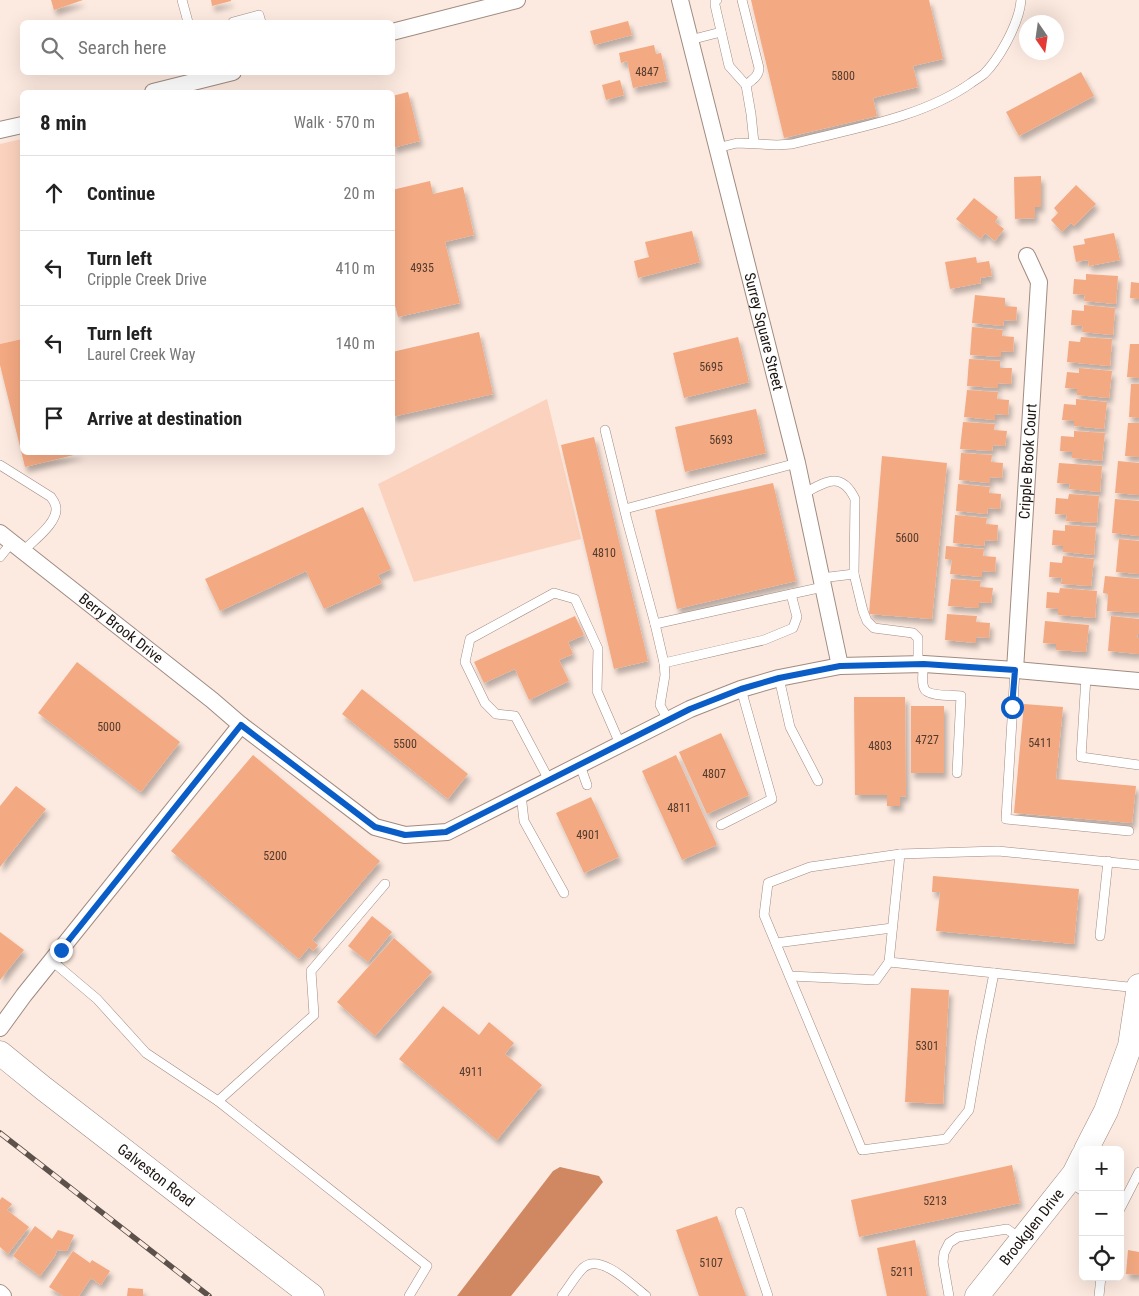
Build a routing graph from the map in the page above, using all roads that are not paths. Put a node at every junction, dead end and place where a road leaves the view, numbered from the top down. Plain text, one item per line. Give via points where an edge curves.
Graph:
1 (182, 0) edge
2 (517, 0) edge
3 (680, 0) edge
4 (717, 0) edge
5 (742, 0) edge
6 (1021, 0) edge
7 (187, 20) edge
8 (240, 20) edge
9 (260, 20) edge
10 (395, 31) edge
11 (721, 32) junction
12 (690, 40) junction
13 (205, 76) edge
14 (746, 85) junction
15 (160, 90) edge
16 (20, 125) edge
17 (0, 130) edge
18 (754, 143) junction
19 (717, 148) junction
20 (1027, 256) dead end
21 (605, 430) dead end
22 (797, 463) junction
23 (0, 466) edge
24 (803, 494) junction
25 (625, 509) junction
26 (12, 542) edge
27 (0, 557) edge
28 (854, 574) junction
29 (822, 582) junction
30 (791, 594) junction
31 (654, 624) junction
32 (664, 663) junction
33 (921, 664) junction
34 (840, 666) junction
35 (1015, 670) junction
36 (1086, 676) junction
37 (779, 678) junction
38 (1139, 681) edge
39 (741, 689) junction
40 (668, 720) junction
41 (241, 725) junction
42 (620, 744) junction
43 (580, 765) junction
44 (1139, 765) edge
45 (958, 773) dead end
46 (549, 780) junction
47 (818, 781) dead end
48 (587, 786) dead end
49 (520, 794) junction
50 (721, 825) dead end
51 (1129, 830) dead end
52 (900, 854) junction
53 (1108, 861) junction
54 (1139, 865) edge
55 (385, 884) dead end
56 (564, 893) dead end
57 (892, 928) junction
58 (1100, 936) dead end
59 (776, 943) junction
60 (52, 961) junction
61 (888, 962) junction
62 (994, 973) junction
63 (790, 976) junction
64 (1138, 994) edge
65 (0, 1028) edge
66 (0, 1053) edge
67 (218, 1101) junction
68 (1088, 1146) edge
69 (1079, 1164) edge
70 (1139, 1172) edge
71 (1075, 1186) edge
72 (1124, 1201) edge
73 (740, 1212) dead end
74 (1022, 1239) junction
75 (1101, 1281) edge
76 (0, 1293) edge
77 (3, 1296) edge
78 (312, 1296) edge
79 (409, 1296) edge
80 (562, 1296) edge
81 (646, 1296) edge
82 (768, 1296) edge
83 (949, 1296) edge
84 (978, 1296) edge
85 (1099, 1296) edge

1 - 7 lane
2 - 10 street
3 - 12 street, Surrey Square Street
4 - 11 lane via 715,5
5 - 14 lane via 759,68
6 - 18 lane via 1010,35 997,58 984,74 958,93 927,107 818,138 792,144
8 - 9 lane via 259,15
11 - 12 lane
11 - 14 lane via 729,66
12 - 19 street, Surrey Square Street
13 - 15 street
14 - 18 lane
16 - 17 street
18 - 19 lane
19 - 22 street, Surrey Square Street
20 - 35 street, Cripple Brook Court via 1039,282
21 - 25 lane
22 - 24 street, Surrey Square Street
22 - 25 lane
23 - 26 lane via 51,497 56,504 54,518 46,529
24 - 28 lane via 832,481 850,489 855,499
24 - 29 street, Surrey Square Street
25 - 31 lane
26 - 27 lane
26 - 41 street, Berry Brook Drive
28 - 29 lane
28 - 33 lane via 867,622 874,628 913,633 918,638
29 - 30 lane
29 - 34 street, Surrey Square Street
30 - 31 lane
30 - 32 lane via 797,618 793,628 764,640
31 - 32 lane
32 - 40 lane via 660,705
33 - 34 street, Berry Brook Drive
33 - 35 street, Berry Brook Drive
33 - 45 lane via 926,691 961,696
34 - 37 street, Berry Brook Drive
35 - 36 street, Berry Brook Drive
35 - 51 lane via 1006,819
36 - 38 street, Berry Brook Drive
36 - 44 lane via 1081,757
37 - 39 street, Berry Brook Drive
37 - 47 lane via 790,727
39 - 40 street, Berry Brook Drive
39 - 50 lane via 772,799
40 - 42 street, Berry Brook Drive
41 - 49 street, Berry Brook Drive via 375,827 405,835 446,832
41 - 60 street
42 - 43 street, Berry Brook Drive
42 - 46 lane via 597,691 598,649 575,599 554,593 470,638 465,662 485,703 496,714 515,716
43 - 46 street, Berry Brook Drive
43 - 48 lane
46 - 49 street, Berry Brook Drive
49 - 56 lane via 524,821
52 - 53 lane via 998,851
52 - 57 lane
52 - 59 lane via 810,867 768,883 764,915
53 - 54 lane
53 - 58 lane
55 - 67 lane via 311,971 314,1015
57 - 59 lane
57 - 61 lane
59 - 63 lane
60 - 65 street
60 - 67 lane via 96,999 146,1053
61 - 62 lane
61 - 63 lane via 876,980
62 - 63 lane via 969,1110 946,1139 862,1150
62 - 64 lane
64 - 68 main road via 1130,1046 1106,1111
66 - 78 main road, Galveston Road
67 - 79 lane via 427,1266
69 - 71 main road, Brookglen Drive via 1074,1174
70 - 72 lane
71 - 74 main road, Brookglen Drive
73 - 82 lane
74 - 83 lane via 1007,1229 958,1237 949,1243 943,1262
74 - 84 main road, Brookglen Drive
75 - 85 lane
76 - 77 street
80 - 81 lane via 584,1267 590,1264 609,1267

